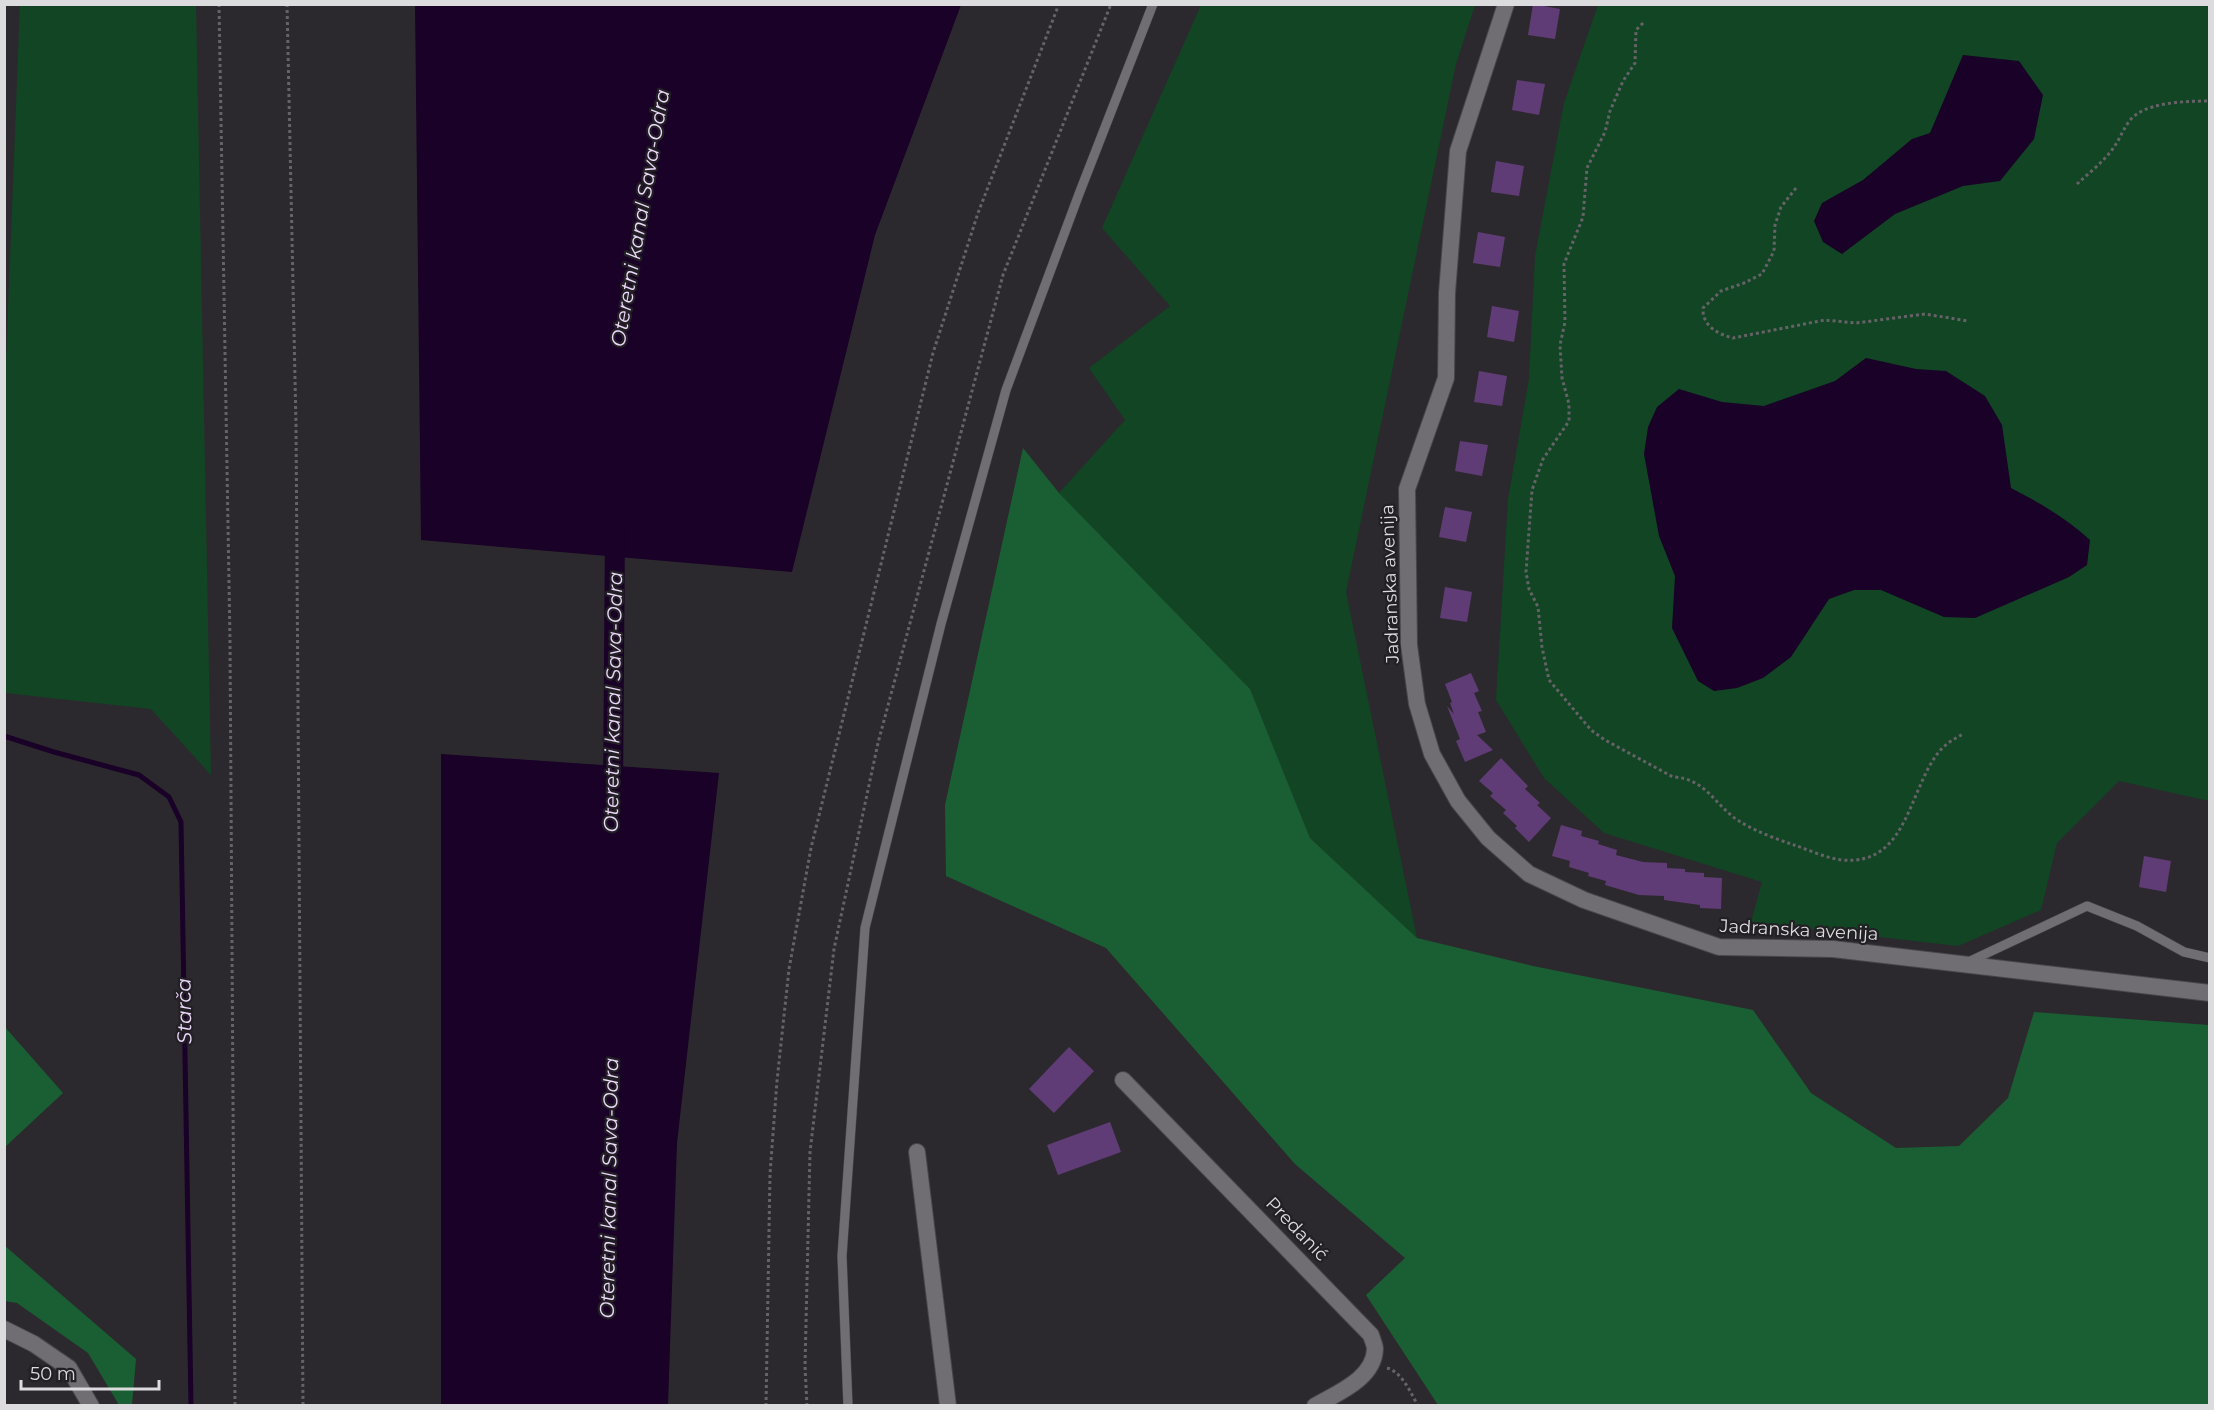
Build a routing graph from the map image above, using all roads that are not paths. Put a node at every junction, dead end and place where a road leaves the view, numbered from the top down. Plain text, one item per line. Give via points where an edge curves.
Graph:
1 (1153, 4) edge
2 (1506, 4) edge
3 (2210, 958) edge
4 (1964, 964) junction
5 (2210, 993) edge
6 (1123, 1080) dead end
7 (917, 1152) dead end
8 (4, 1329) edge
9 (90, 1406) edge
10 (848, 1406) edge
11 (948, 1406) edge
12 (1315, 1406) edge

1 - 10 lane via 1006,390 940,624 865,928 842,1256
2 - 4 street, Jadranska avenija via 1458,151 1447,293 1446,378 1407,489 1409,645 1418,704 1432,754 1458,801 1488,838 1529,874 1584,900 1719,948 1833,949
3 - 4 lane via 2184,952 2137,926 2087,906
4 - 5 street, Jadranska avenija
6 - 12 street, Predanić via 1371,1335 1376,1348 1371,1365 1354,1384
7 - 11 street
8 - 9 street via 69,1368

